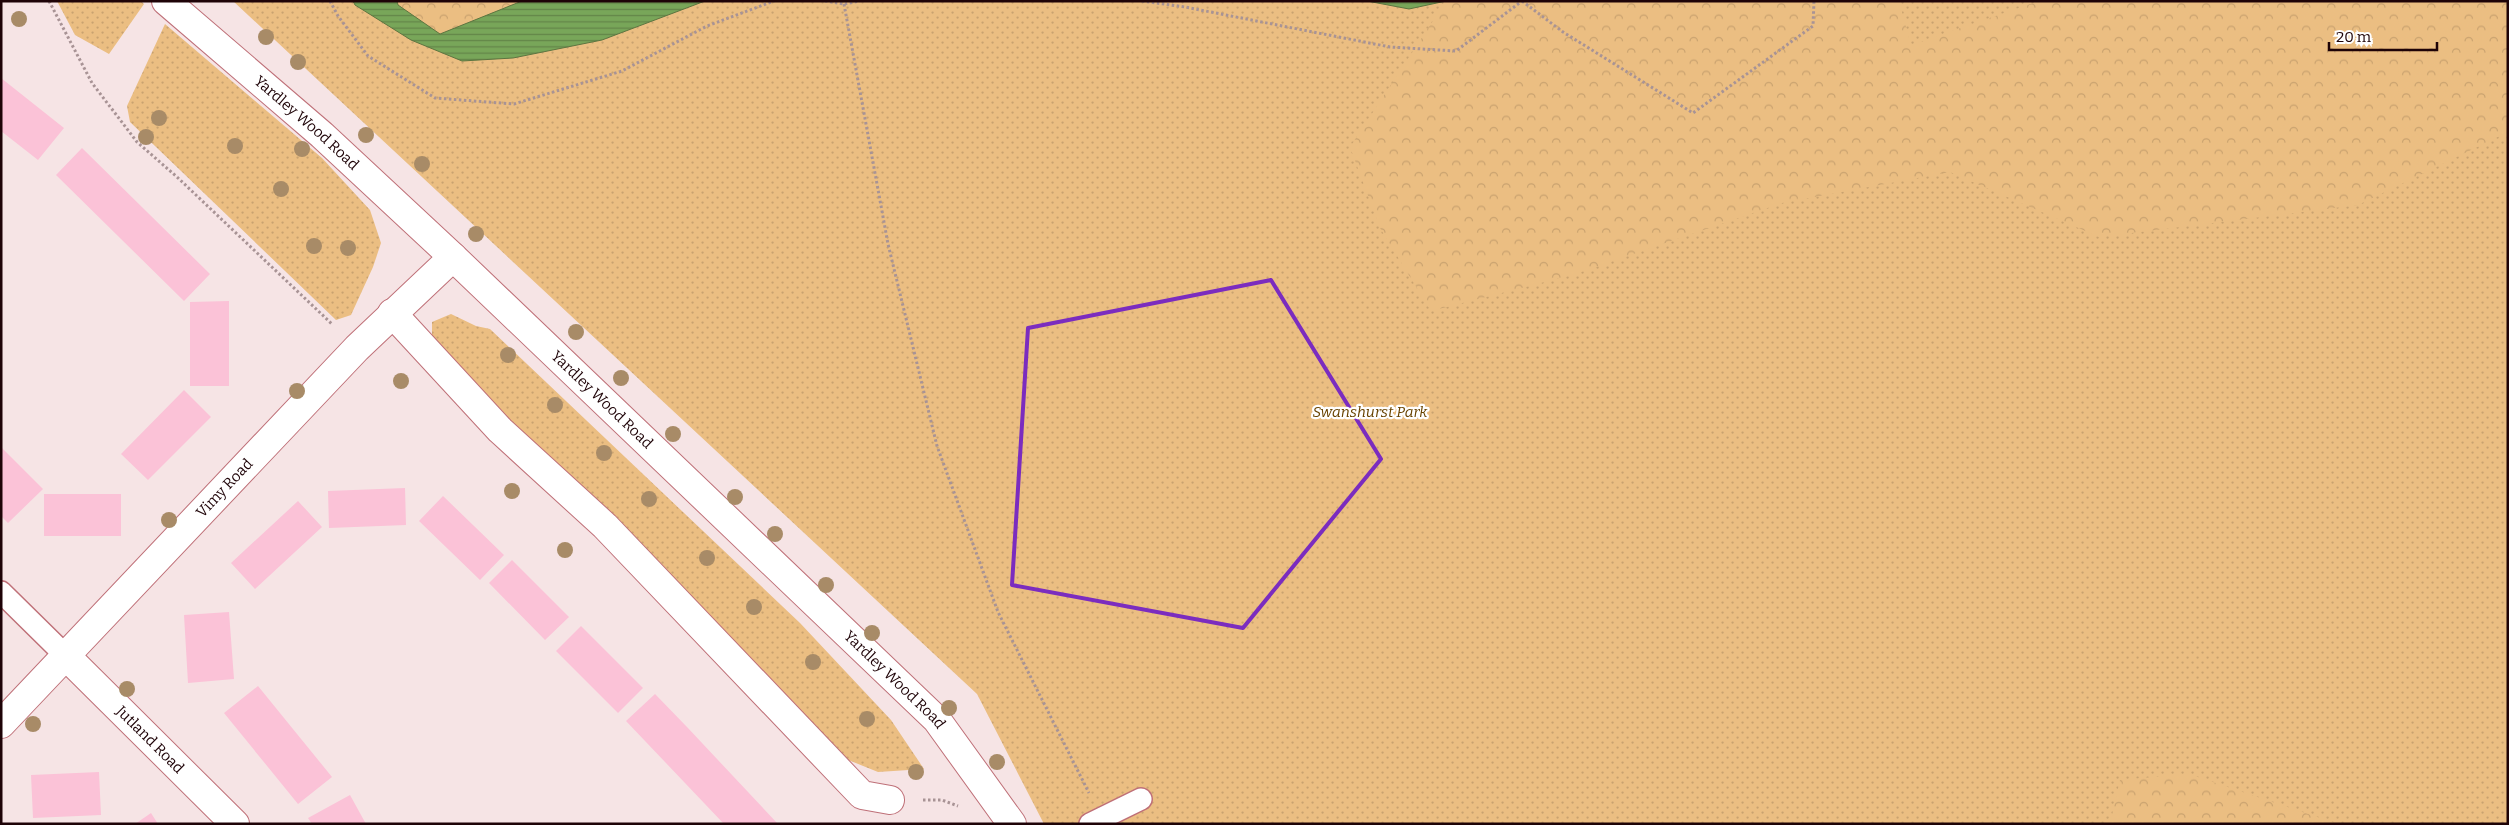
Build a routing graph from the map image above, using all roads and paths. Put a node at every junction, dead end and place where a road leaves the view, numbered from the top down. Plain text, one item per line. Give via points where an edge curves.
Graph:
1 (48, 1) edge
2 (166, 1) edge
3 (330, 1) edge
4 (774, 1) edge
5 (825, 1) edge
6 (860, 1) edge
7 (1142, 1) edge
8 (1522, 1) edge
9 (1814, 1) edge
10 (844, 4) junction
11 (453, 257) junction
12 (392, 313) junction
13 (356, 348) junction
14 (1, 592) edge
15 (65, 655) junction
16 (1, 724) edge
17 (1141, 799) dead end
18 (890, 800) joint
19 (960, 808) dead end
20 (1096, 821) edge
21 (235, 824) edge
22 (1012, 824) edge

1 - 13 path via 92,83 137,142
2 - 11 street, Yardley Wood Road via 322,135
3 - 4 path via 368,56 435,98 514,104 622,71 707,26
5 - 10 path
6 - 10 path
7 - 8 path via 1390,47 1456,51
8 - 9 path via 1563,32 1692,113 1814,26
10 - 20 path via 888,244 936,446 998,612
11 - 12 street, Vimy Road
11 - 22 street, Yardley Wood Road via 937,720
12 - 13 street, Vimy Road
12 - 18 street via 500,430 605,526 862,795
13 - 15 street, Vimy Road
14 - 15 lane
15 - 16 street, Vimy Road
15 - 21 street, Jutland Road
17 - 20 lane
18 - 19 path via 942,800

